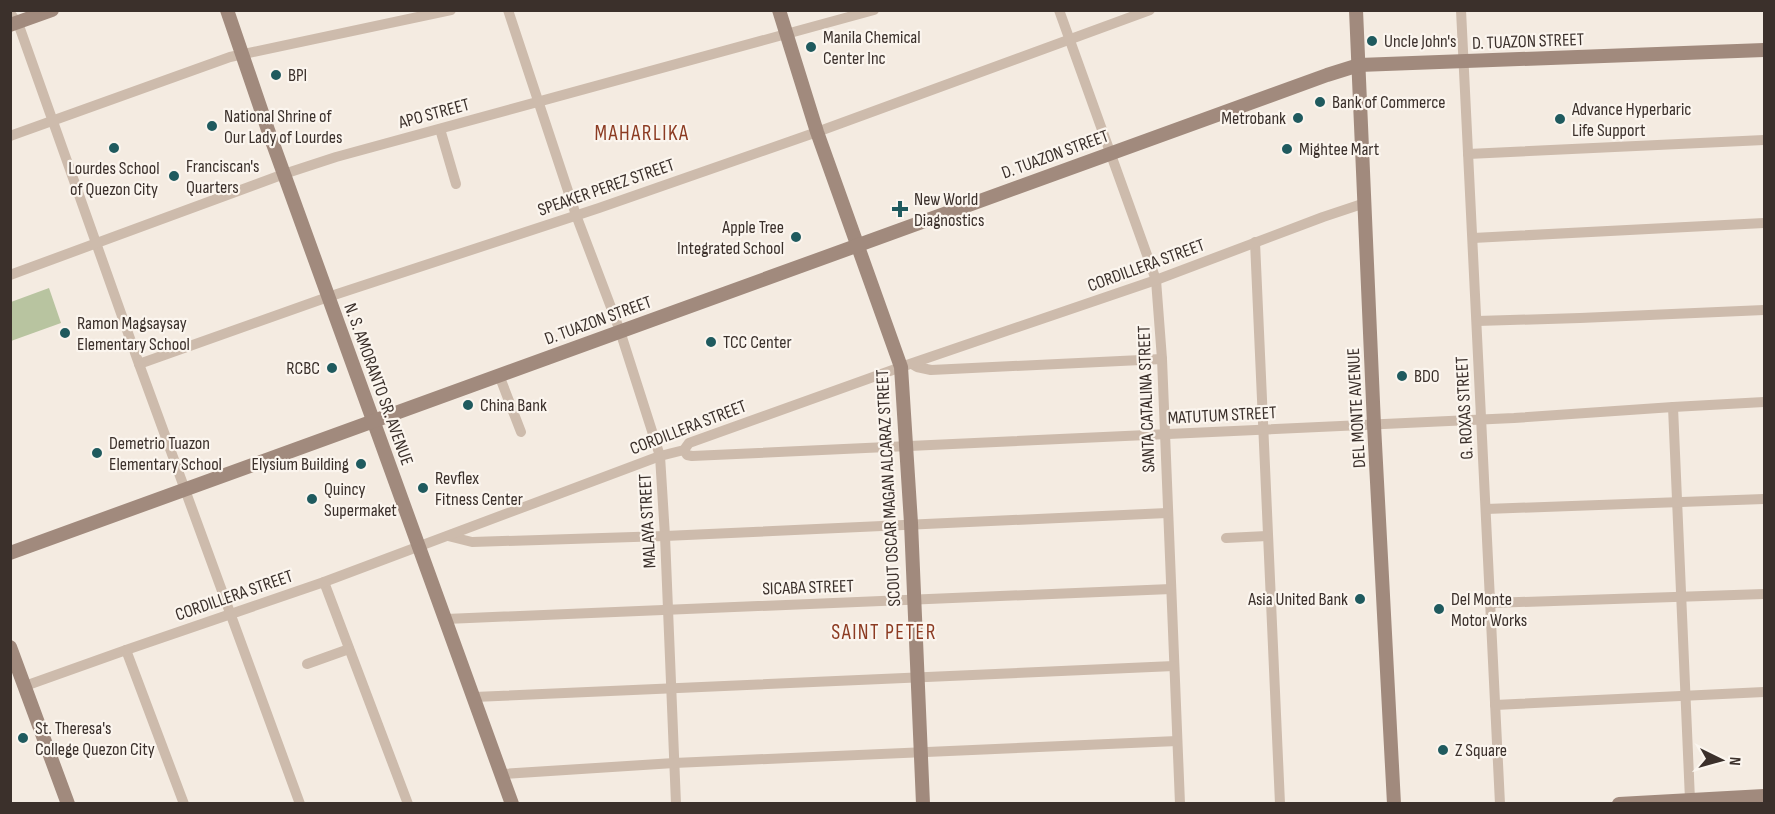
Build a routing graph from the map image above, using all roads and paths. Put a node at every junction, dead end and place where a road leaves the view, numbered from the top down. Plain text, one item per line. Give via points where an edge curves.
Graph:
1 (52, 10) edge
2 (227, 10) edge
3 (451, 10) edge
4 (508, 10) edge
5 (779, 10) edge
6 (874, 10) edge
7 (1059, 10) edge
8 (1150, 10) edge
9 (1356, 10) edge
10 (1461, 10) edge
11 (13, 20) edge
12 (787, 34) junction
13 (1069, 40) junction
14 (1764, 50) edge
15 (242, 54) junction
16 (1464, 62) junction
17 (1359, 65) junction
18 (538, 102) junction
19 (53, 120) junction
20 (440, 129) junction
21 (817, 132) junction
22 (10, 136) edge
23 (1764, 140) edge
24 (1109, 153) junction
25 (1468, 154) junction
26 (284, 174) junction
27 (456, 184) dead end
28 (1365, 203) junction
29 (576, 215) junction
30 (1764, 223) edge
31 (1473, 238) junction
32 (1255, 242) junction
33 (97, 243) junction
34 (857, 246) junction
35 (10, 275) edge
36 (1156, 280) junction
37 (328, 297) junction
38 (1764, 310) edge
39 (1477, 321) junction
40 (620, 332) junction
41 (1162, 359) junction
42 (139, 364) junction
43 (906, 365) junction
44 (499, 375) junction
45 (1764, 402) edge
46 (1673, 407) junction
47 (1481, 419) junction
48 (374, 420) junction
49 (1374, 425) junction
50 (1262, 430) junction
51 (521, 432) dead end
52 (1164, 435) junction
53 (906, 446) junction
54 (684, 450) junction
55 (660, 456) junction
56 (184, 489) junction
57 (1764, 499) edge
58 (1676, 501) junction
59 (1486, 509) junction
60 (1167, 513) junction
61 (910, 523) junction
62 (448, 536) junction
63 (665, 536) junction
64 (1267, 536) junction
65 (1226, 538) dead end
66 (418, 546) junction
67 (10, 553) edge
68 (324, 582) junction
69 (1171, 589) junction
70 (1764, 594) edge
71 (1682, 597) junction
72 (913, 599) junction
73 (1490, 603) junction
74 (667, 609) junction
75 (231, 613) junction
76 (446, 619) junction
77 (10, 647) edge
78 (349, 649) junction
79 (126, 650) junction
80 (307, 664) dead end
81 (1174, 666) junction
82 (916, 678) junction
83 (25, 686) junction
84 (671, 688) junction
85 (1764, 692) edge
86 (1686, 696) junction
87 (474, 697) junction
88 (1495, 705) junction
89 (1177, 741) junction
90 (921, 753) junction
91 (674, 763) junction
92 (502, 774) junction
93 (1764, 796) edge
94 (1690, 800) junction
95 (68, 804) edge
96 (184, 804) edge
97 (300, 804) edge
98 (408, 804) edge
99 (512, 804) edge
100 (676, 804) edge
101 (923, 804) edge
102 (1180, 804) edge
103 (1280, 804) edge
104 (1394, 804) edge
105 (1500, 804) edge
106 (1619, 804) edge

1 - 11 street
2 - 15 street, N. S. AMORANTO SR. AVENUE
3 - 15 street
4 - 18 street, MALAYA STREET
5 - 12 street, SCOUT OSCAR MAGAN ALCARAZ STREET
6 - 12 street, APO STREET
7 - 13 street, SANTA CATALINA STREET
8 - 13 street, SPEAKER PEREZ STREET
9 - 17 street, DEL MONTE AVENUE
10 - 16 street, G. ROXAS STREET
11 - 19 street
12 - 18 street, APO STREET
12 - 21 street, SCOUT OSCAR MAGAN ALCARAZ STREET
13 - 21 street, SPEAKER PEREZ STREET
13 - 24 street, SANTA CATALINA STREET
14 - 16 street, D. TUAZON STREET
15 - 19 street
15 - 26 street, N. S. AMORANTO SR. AVENUE
16 - 17 street, D. TUAZON STREET
16 - 25 street, G. ROXAS STREET
17 - 24 street, D. TUAZON STREET
17 - 28 street, DEL MONTE AVENUE
18 - 20 street, APO STREET
18 - 29 street, MALAYA STREET
19 - 22 street
19 - 33 street
20 - 26 street, APO STREET
20 - 27 street
21 - 29 street, SPEAKER PEREZ STREET
21 - 34 street, SCOUT OSCAR MAGAN ALCARAZ STREET
23 - 25 street
24 - 34 street, D. TUAZON STREET
24 - 36 street, SANTA CATALINA STREET
25 - 31 street, G. ROXAS STREET
26 - 33 street, APO STREET
26 - 37 street, N. S. AMORANTO SR. AVENUE
28 - 32 street, CORDILLERA STREET
28 - 49 street, DEL MONTE AVENUE
29 - 37 street, SPEAKER PEREZ STREET
29 - 40 street, MALAYA STREET
30 - 31 street
31 - 39 street, G. ROXAS STREET
32 - 36 street, CORDILLERA STREET
32 - 50 street
33 - 35 street, APO STREET
33 - 42 street
34 - 40 street, D. TUAZON STREET
34 - 43 street, SCOUT OSCAR MAGAN ALCARAZ STREET
36 - 41 street, SANTA CATALINA STREET
36 - 43 street, CORDILLERA STREET
37 - 42 street, SPEAKER PEREZ STREET
37 - 48 street, N. S. AMORANTO SR. AVENUE
38 - 39 street
39 - 47 street, G. ROXAS STREET
40 - 44 street, D. TUAZON STREET
40 - 55 street, MALAYA STREET
41 - 43 street via 931,370
41 - 52 street, SANTA CATALINA STREET
42 - 56 street
43 - 53 street, SCOUT OSCAR MAGAN ALCARAZ STREET
43 - 54 street, CORDILLERA STREET via 689,443
44 - 48 street, D. TUAZON STREET
44 - 51 street
45 - 46 street, MATUTUM STREET
46 - 47 street, MATUTUM STREET
46 - 58 street
47 - 49 street, MATUTUM STREET
47 - 59 street, G. ROXAS STREET
48 - 56 street, D. TUAZON STREET
48 - 66 street, N. S. AMORANTO SR. AVENUE
49 - 50 street, MATUTUM STREET
49 - 104 street, DEL MONTE AVENUE
50 - 52 street, MATUTUM STREET
50 - 64 street
52 - 53 street, MATUTUM STREET
52 - 60 street, SANTA CATALINA STREET
53 - 54 street, MATUTUM STREET via 692,456
53 - 61 street, SCOUT OSCAR MAGAN ALCARAZ STREET
54 - 55 street, CORDILLERA STREET
55 - 62 street, CORDILLERA STREET
55 - 63 street, MALAYA STREET
56 - 67 street, D. TUAZON STREET
56 - 75 street
57 - 58 street
58 - 59 street
58 - 71 street
59 - 73 street, G. ROXAS STREET
60 - 61 street
60 - 69 street, SANTA CATALINA STREET
61 - 63 street
61 - 72 street, SCOUT OSCAR MAGAN ALCARAZ STREET
62 - 63 street via 472,542
62 - 66 street, CORDILLERA STREET
63 - 74 street, MALAYA STREET
64 - 65 street
64 - 103 street
66 - 68 street, CORDILLERA STREET
66 - 76 street, N. S. AMORANTO SR. AVENUE
68 - 75 street, CORDILLERA STREET
68 - 78 street
69 - 72 street, SICABA STREET
69 - 81 street, SANTA CATALINA STREET
70 - 71 street
71 - 73 street
71 - 86 street
72 - 74 street, SICABA STREET
72 - 82 street, SCOUT OSCAR MAGAN ALCARAZ STREET
73 - 88 street, G. ROXAS STREET
74 - 76 street, SICABA STREET
74 - 84 street, MALAYA STREET
75 - 79 street, CORDILLERA STREET
75 - 97 street
76 - 87 street, N. S. AMORANTO SR. AVENUE
77 - 83 street
78 - 80 street
78 - 98 street
79 - 83 street, CORDILLERA STREET
79 - 96 street
81 - 82 street
81 - 89 street, SANTA CATALINA STREET
82 - 84 street
82 - 90 street, SCOUT OSCAR MAGAN ALCARAZ STREET
83 - 95 street
84 - 87 street
84 - 91 street, MALAYA STREET
85 - 86 street
86 - 88 street
86 - 94 street
87 - 92 street, N. S. AMORANTO SR. AVENUE
88 - 105 street, G. ROXAS STREET
89 - 90 street
89 - 102 street, SANTA CATALINA STREET
90 - 91 street
90 - 101 street, SCOUT OSCAR MAGAN ALCARAZ STREET
91 - 92 street
91 - 100 street, MALAYA STREET
92 - 99 street, N. S. AMORANTO SR. AVENUE
93 - 94 street
94 - 106 street

